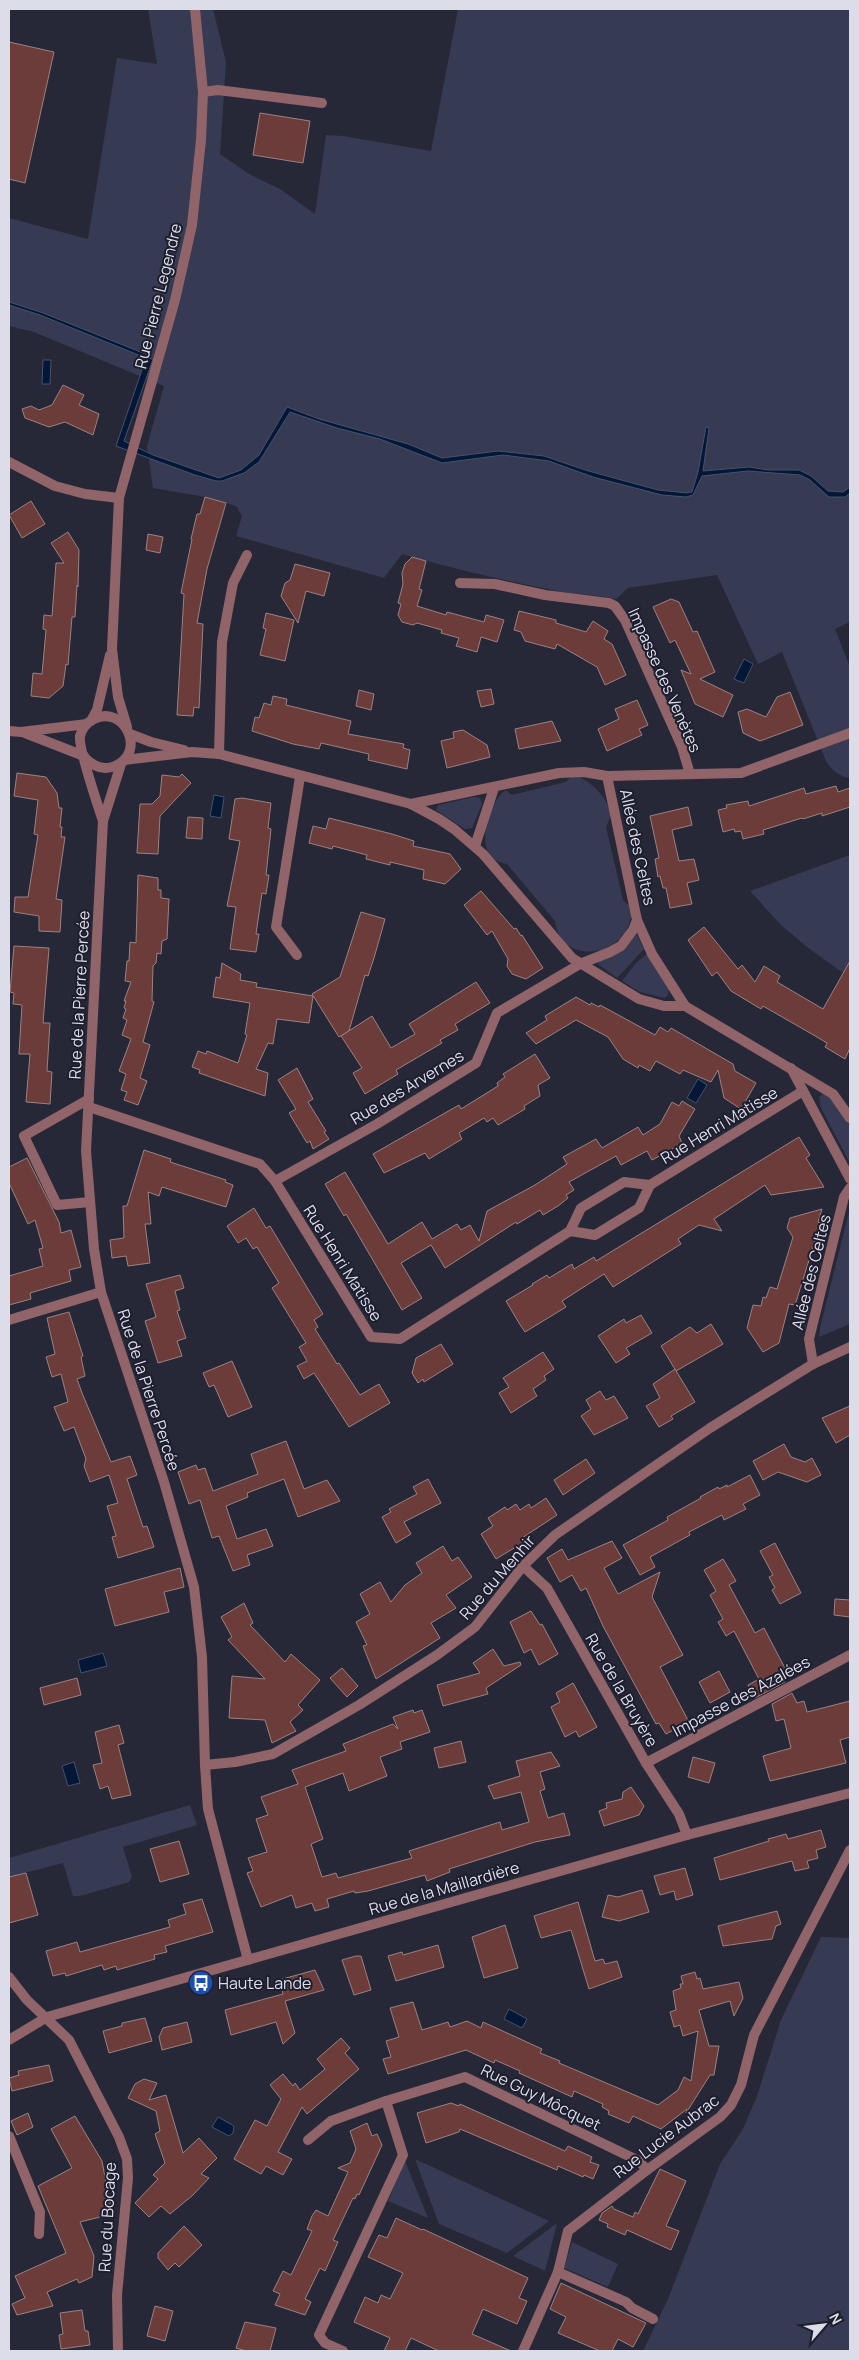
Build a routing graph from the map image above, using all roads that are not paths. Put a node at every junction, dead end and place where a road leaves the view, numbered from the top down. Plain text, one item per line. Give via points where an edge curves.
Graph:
1 (195, 9) edge
2 (203, 92) junction
3 (322, 103) dead end
4 (9, 462) edge
5 (119, 498) junction
6 (247, 555) dead end
7 (460, 583) dead end
8 (112, 650) junction
9 (89, 722) junction
10 (129, 730) junction
11 (9, 731) edge
12 (21, 732) junction
13 (850, 733) edge
14 (192, 752) junction
15 (219, 754) junction
16 (84, 757) junction
17 (122, 762) junction
18 (690, 774) junction
19 (608, 776) junction
20 (300, 777) junction
21 (494, 788) junction
22 (411, 804) junction
23 (103, 821) junction
24 (475, 846) junction
25 (637, 920) junction
26 (297, 955) dead end
27 (580, 964) junction
28 (685, 1006) junction
29 (790, 1068) junction
30 (803, 1091) junction
31 (89, 1103) junction
32 (850, 1118) edge
33 (850, 1179) edge
34 (275, 1181) junction
35 (650, 1185) junction
36 (850, 1188) edge
37 (90, 1202) junction
38 (570, 1231) junction
39 (101, 1292) junction
40 (9, 1320) edge
41 (850, 1347) edge
42 (813, 1364) junction
43 (523, 1566) junction
44 (850, 1655) edge
45 (646, 1764) junction
46 (204, 1765) junction
47 (850, 1793) edge
48 (687, 1835) junction
49 (850, 1850) edge
50 (248, 1960) junction
51 (9, 1977) edge
52 (47, 2018) junction
53 (9, 2040) edge
54 (386, 2101) junction
55 (9, 2136) edge
56 (308, 2140) dead end
57 (647, 2170) junction
58 (39, 2234) dead end
59 (558, 2272) junction
60 (653, 2319) dead end
61 (118, 2351) edge
62 (343, 2351) edge
63 (523, 2351) edge

1 - 2 street, Rue Pierre Legendre
2 - 3 street via 218,90
2 - 5 street, Rue Pierre Legendre via 192,226 175,300
4 - 5 street via 55,486
5 - 8 street
6 - 15 street via 233,583 222,642
7 - 18 street, Impasse des Venètes via 495,584 615,606 625,620 682,747
8 - 9 street via 97,710
8 - 10 street via 118,697
9 - 10 street via 106,716 121,721
9 - 12 street
9 - 16 street via 83,729 80,743
10 - 14 street, Allée des Celtes via 152,742
10 - 17 street via 131,748
11 - 12 street
12 - 16 street
13 - 18 street via 742,773
14 - 15 street, Allée des Celtes
14 - 17 street, Allée des Celtes
15 - 20 street, Allée des Celtes
16 - 17 street via 97,767 113,767
16 - 23 street, Rue de la Pierre Percée
17 - 23 street, Rue de la Pierre Percée
18 - 19 street
19 - 21 street, Allée des Celtes via 560,773
19 - 25 street, Allée des Celtes
20 - 22 street, Allée des Celtes
20 - 26 street via 276,927
21 - 22 street, Allée des Celtes
21 - 24 street
22 - 24 street, Allée des Celtes via 454,829
23 - 31 street, Rue de la Pierre Percée
24 - 27 street, Allée des Celtes
25 - 27 street, Allée des Celtes via 620,946
25 - 28 street, Allée des Celtes via 652,954
27 - 28 street, Allée des Celtes via 639,999 664,1006
27 - 34 street, Rue des Arvernes via 497,1013 476,1063
28 - 29 street, Allée des Celtes
29 - 30 street, Allée des Celtes
29 - 32 street, Allée des Celtes via 834,1094
30 - 33 street, Allée des Celtes
30 - 35 street, Rue Henri Matisse
31 - 34 street, Rue Henri Matisse via 260,1164
31 - 37 street, Rue de la Pierre Percée via 86,1151
31 - 37 street via 24,1136 58,1205
34 - 38 street, Rue Henri Matisse via 371,1337 400,1339
35 - 38 street, Rue Henri Matisse via 624,1182 581,1208
35 - 38 street, Rue Henri Matisse via 639,1208 596,1235
36 - 42 street, Allée des Celtes via 844,1197 809,1339
37 - 39 street, Rue de la Pierre Percée
39 - 40 street
39 - 46 street, Rue de la Pierre Percée via 164,1482 194,1587 202,1656
41 - 42 street, Rue du Menhir
42 - 43 street, Rue du Menhir via 710,1428 555,1535
43 - 45 street, Rue de la Bruyère via 547,1588
43 - 46 street, Rue du Menhir via 476,1627 359,1705 273,1754
44 - 45 street, Impasse des Azalées
45 - 48 street, Rue de la Bruyère via 679,1814
46 - 50 street, Rue de la Pierre Percée via 208,1809
47 - 48 street, Rue de la Maillardière
48 - 50 street, Rue de la Maillardière
49 - 57 street, Rue Lucie Aubrac via 754,2035 741,2085 731,2105 720,2117
50 - 52 street, Rue de la Maillardière
51 - 52 street, Rue du Bocage
52 - 53 street, Rue de la Maillardière
52 - 61 street, Rue du Bocage via 69,2040 127,2158 117,2295
54 - 56 street, Rue Guy Môcquet via 331,2122
54 - 57 street, Rue Guy Môcquet via 465,2077 639,2161
54 - 62 street via 403,2155 319,2335 325,2343
55 - 58 street via 40,2212
57 - 59 street, Rue Lucie Aubrac via 568,2231
59 - 60 street via 626,2302
59 - 63 street, Rue Lucie Aubrac

